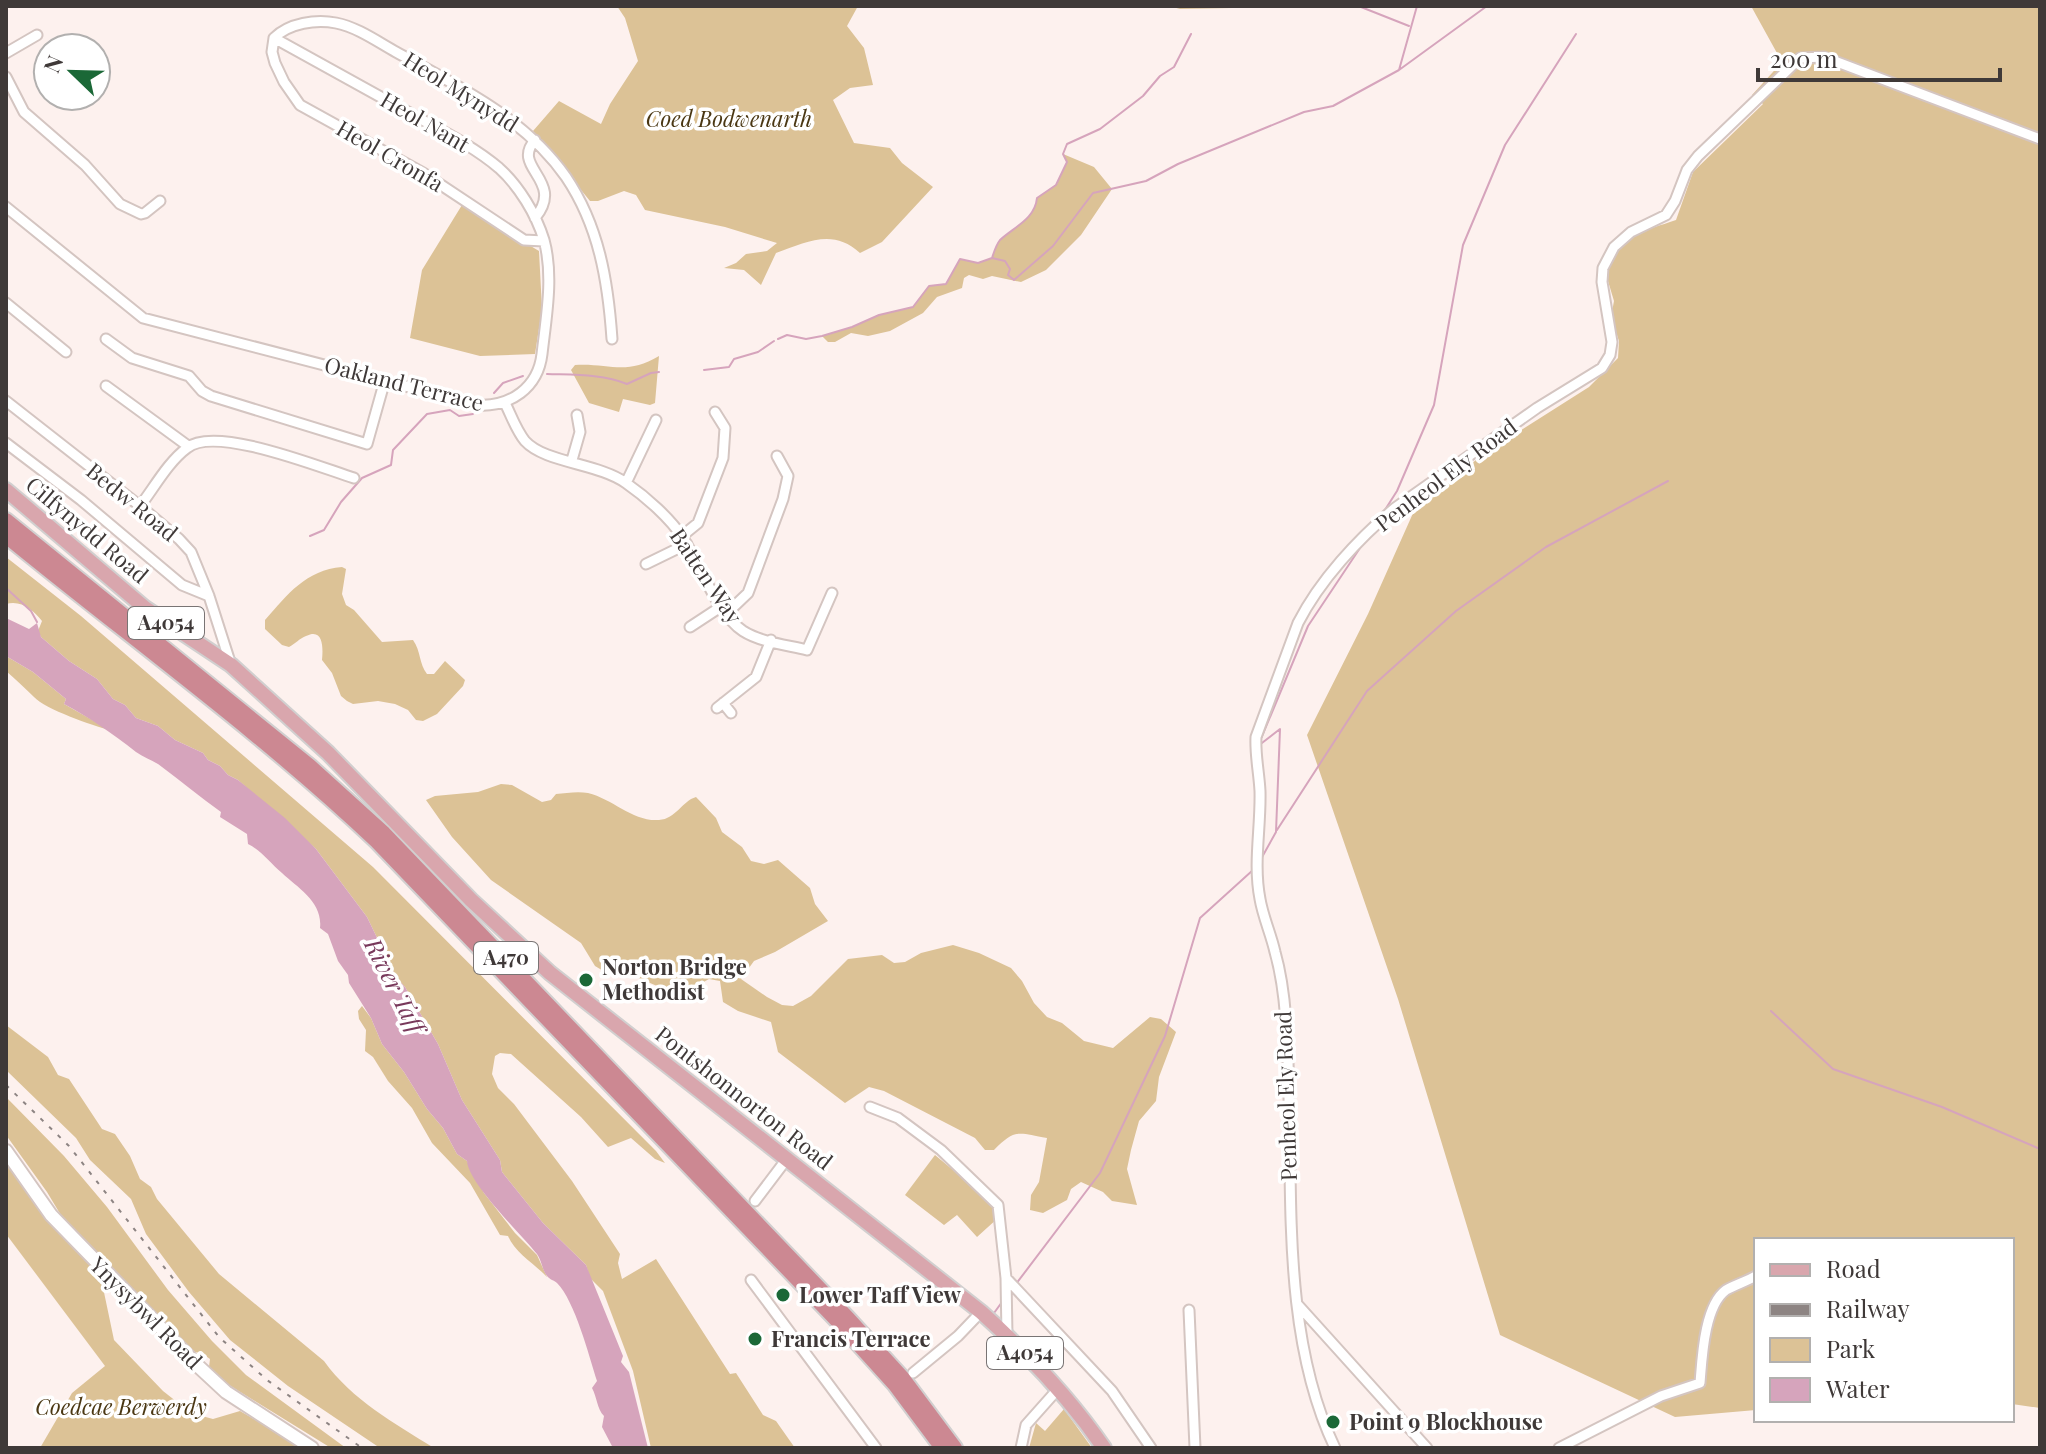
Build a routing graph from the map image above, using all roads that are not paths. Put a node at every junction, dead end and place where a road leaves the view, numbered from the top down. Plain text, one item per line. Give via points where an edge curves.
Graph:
1 (32, 38) edge
2 (274, 38) junction
3 (6, 53) edge
4 (6, 77) edge
5 (2040, 139) edge
6 (535, 140) junction
7 (160, 201) dead end
8 (6, 207) edge
9 (535, 218) junction
10 (544, 241) junction
11 (6, 303) edge
12 (106, 339) dead end
13 (612, 339) dead end
14 (66, 352) dead end
15 (385, 380) junction
16 (106, 386) dead end
17 (6, 401) edge
18 (505, 403) junction
19 (715, 412) dead end
20 (577, 415) dead end
21 (656, 420) dead end
22 (6, 443) edge
23 (188, 446) junction
24 (777, 456) dead end
25 (572, 460) junction
26 (354, 478) dead end
27 (626, 483) junction
28 (6, 490) edge
29 (140, 506) junction
30 (6, 520) edge
31 (6, 536) edge
32 (684, 540) junction
33 (646, 564) dead end
34 (832, 593) dead end
35 (209, 596) junction
36 (724, 610) junction
37 (690, 627) dead end
38 (771, 640) junction
39 (231, 665) junction
40 (731, 713) dead end
41 (328, 753) joint
42 (870, 1107) dead end
43 (6, 1151) edge
44 (786, 1160) junction
45 (755, 1201) dead end
46 (1754, 1277) edge
47 (1006, 1278) junction
48 (751, 1280) dead end
49 (1297, 1305) junction
50 (1189, 1310) dead end
51 (981, 1312) junction
52 (1007, 1335) junction
53 (913, 1373) dead end
54 (1058, 1389) junction
55 (312, 1448) edge
56 (876, 1448) edge
57 (942, 1448) edge
58 (955, 1448) edge
59 (1021, 1448) edge
60 (1104, 1448) edge
61 (1151, 1448) edge
62 (1195, 1448) edge
63 (1335, 1448) edge
64 (1427, 1448) edge
65 (1559, 1448) edge

1 - 3 street
2 - 6 street, Heol Mynydd via 299,24 322,21 349,27 482,100
2 - 9 street, Heol Nant via 484,157 515,186
2 - 10 street, Heol Cronfa via 275,63 300,105 423,173 524,240
4 - 7 street via 32,121 85,165 120,204 141,214
5 - 49 street, Penheol Ely Road via 1824,57 1800,58 1789,65 1698,156 1666,215 1614,247 1603,268 1612,342 1602,368 1474,451 1375,525 1324,583 1298,623 1256,737 1255,753 1260,791 1255,868 1278,967 1287,1041 1288,1177
6 - 9 street via 527,155 546,194
6 - 13 street, Heol Mynydd via 587,211 605,274
8 - 15 street, Oakland Terrace via 143,318
9 - 10 street, Heol Nant
10 - 18 street, Oakland Terrace via 549,266 541,363 528,387
11 - 14 street
12 - 15 street via 132,358 189,376 211,396 367,444
15 - 18 street, Oakland Terrace via 478,405
16 - 23 street
17 - 29 street, Bedw Road
18 - 25 street, Batten Way via 528,444
19 - 32 street via 727,438 723,458 698,523
20 - 25 street via 580,432
21 - 27 street
22 - 35 street via 182,585
23 - 26 street via 221,440
23 - 29 street
24 - 36 street via 788,476 783,499 748,593
25 - 27 street, Batten Way
27 - 32 street, Batten Way
28 - 39 main road, Cilfynydd Road / A4054 via 145,608
29 - 35 street, Bedw Road via 191,552
30 - 58 highway, A470 via 310,766 384,833 848,1318 902,1377
31 - 57 highway, A470 via 204,693 376,841 838,1322
32 - 33 street
32 - 36 street, Batten Way
34 - 38 street, Batten Way via 807,650
35 - 39 street, Bedw Road
36 - 37 street
36 - 38 street, Batten Way via 743,631
38 - 40 street via 756,677 720,706
39 - 41 main road, Cilfynydd Road / A4054
41 - 44 main road, Pontshonnorton Road / A4054 via 550,973
42 - 47 street via 898,1118 941,1150 998,1205
43 - 55 main road, Ynysybwl Road via 51,1215 188,1357 226,1392
44 - 45 street
44 - 51 main road, Pontshonnorton Road / A4054
46 - 65 street via 1717,1300 1703,1342 1700,1383 1661,1396
47 - 52 street
47 - 61 street via 1112,1391
48 - 56 street
49 - 63 street, Penheol Ely Road via 1304,1354
49 - 64 street
50 - 62 street
51 - 52 main road, A4054
51 - 53 street
52 - 54 main road, A4054
54 - 59 street via 1026,1425
54 - 60 main road, A4054

